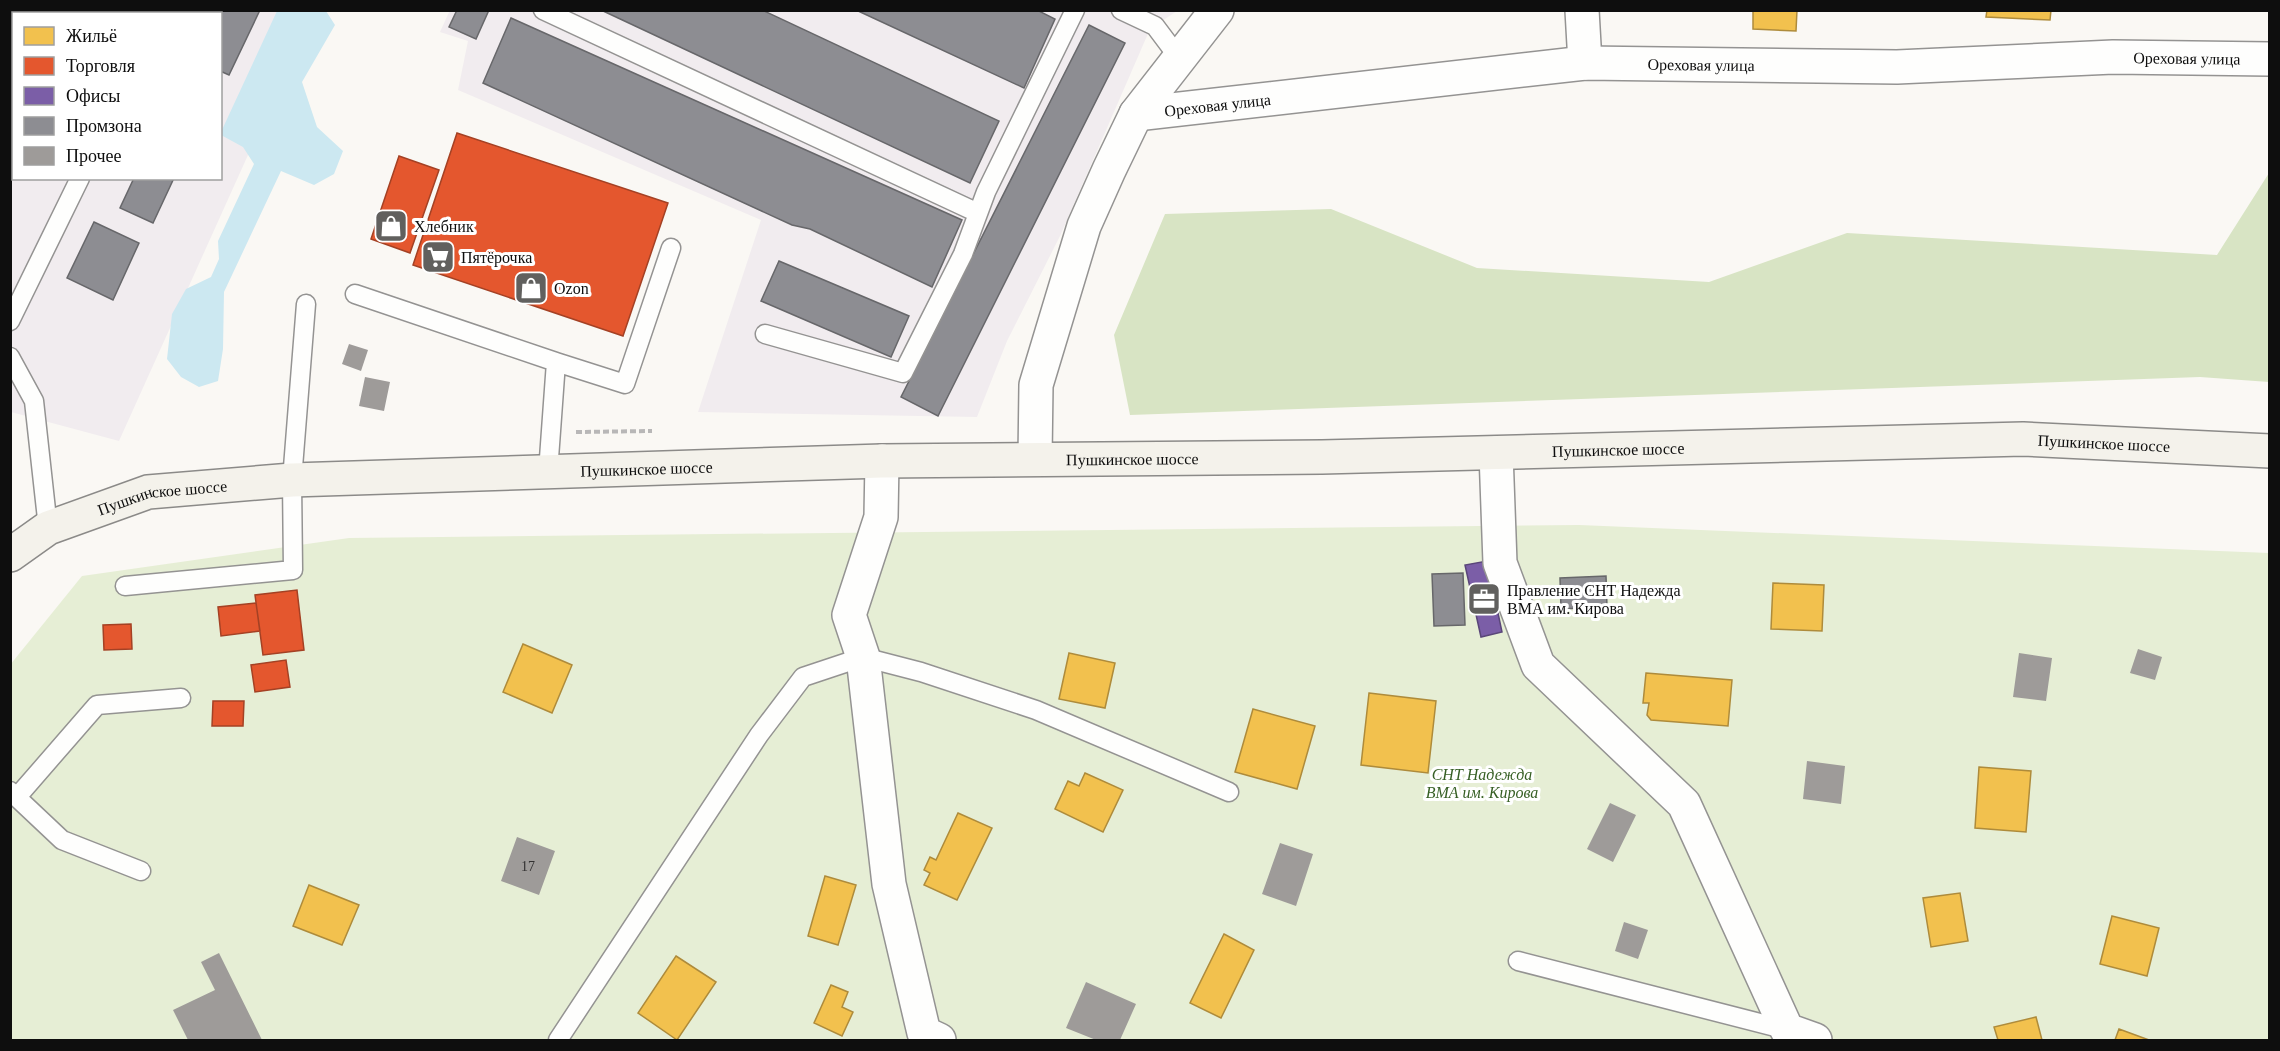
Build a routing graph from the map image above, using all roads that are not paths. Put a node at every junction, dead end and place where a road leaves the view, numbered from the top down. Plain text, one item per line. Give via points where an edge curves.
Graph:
1 (543, 10) edge
2 (1075, 10) edge
3 (1120, 10) edge
4 (1217, 10) edge
5 (1582, 10) edge
6 (1179, 58) junction
7 (2270, 60) edge
8 (1586, 63) junction
9 (1136, 114) junction
10 (79, 180) edge
11 (978, 213) junction
12 (671, 248) dead end
13 (355, 294) dead end
14 (306, 304) dead end
15 (10, 321) edge
16 (765, 334) dead end
17 (10, 357) edge
18 (556, 362) junction
19 (2270, 451) edge
20 (1496, 453) junction
21 (1035, 458) junction
22 (882, 460) junction
23 (548, 472) junction
24 (292, 480) junction
25 (48, 528) junction
26 (10, 555) edge
27 (125, 586) dead end
28 (863, 657) junction
29 (181, 698) dead end
30 (1229, 792) dead end
31 (14, 794) edge
32 (141, 871) dead end
33 (1518, 961) dead end
34 (1801, 1035) edge
35 (928, 1038) edge
36 (558, 1041) edge

1 - 11 lane
2 - 11 lane
3 - 6 lane via 1155,26
4 - 6 street
5 - 8 street
6 - 9 street
7 - 8 street, Ореховая улица via 2113,57 1897,67
8 - 9 street, Ореховая улица
9 - 21 street via 1084,226 1035,384
10 - 15 lane
11 - 16 lane via 963,254 903,373
12 - 18 lane via 625,384
13 - 18 lane
14 - 24 lane
17 - 25 lane via 34,401
18 - 23 lane
19 - 20 main road, Пушкинское шоссе via 2023,439
20 - 21 main road, Пушкинское шоссе
20 - 34 street via 1500,563 1538,665 1684,804
21 - 22 main road, Пушкинское шоссе
22 - 23 main road, Пушкинское шоссе
22 - 28 street via 881,517 849,615
23 - 24 main road, Пушкинское шоссе
24 - 25 main road, Пушкинское шоссе via 148,492
24 - 27 lane via 293,570
25 - 26 main road, Пушкинское шоссе
28 - 30 lane via 1036,710
28 - 35 street via 890,884
28 - 36 lane via 803,676 759,735
29 - 31 lane via 97,705
31 - 32 lane via 62,840
33 - 34 lane

